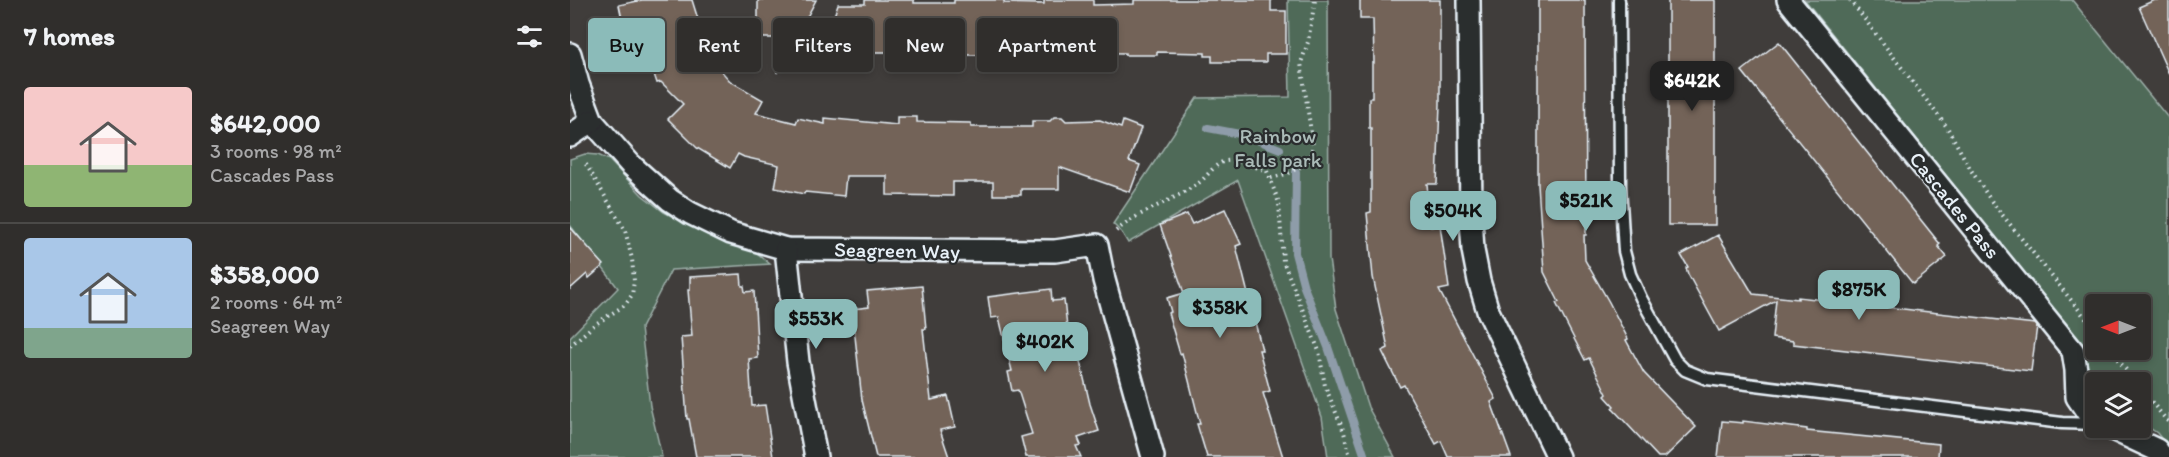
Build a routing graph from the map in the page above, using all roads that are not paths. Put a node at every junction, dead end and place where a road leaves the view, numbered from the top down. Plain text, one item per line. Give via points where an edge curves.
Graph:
1 (1469, 0) edge
2 (1619, 0) edge
3 (1788, 0) edge
4 (570, 54) edge
5 (592, 121) junction
6 (570, 136) edge
7 (786, 249) junction
8 (2085, 409) edge
9 (2085, 422) edge
10 (2131, 438) edge
11 (816, 457) edge
12 (1153, 457) edge
13 (1558, 457) edge
14 (2162, 457) edge

1 - 13 street via 1471,218 1479,281 1488,311
2 - 9 lane via 1624,251 1630,274 1656,329 1685,370 1707,379 2062,423
3 - 8 street, Cascades Pass via 2073,351 2077,397
4 - 5 street, Seagreen Way
5 - 6 street
5 - 7 street, Seagreen Way via 631,165 670,200 730,232
7 - 11 street via 798,362
7 - 12 street, Seagreen Way via 1055,251 1097,245
10 - 14 street via 2157,450

